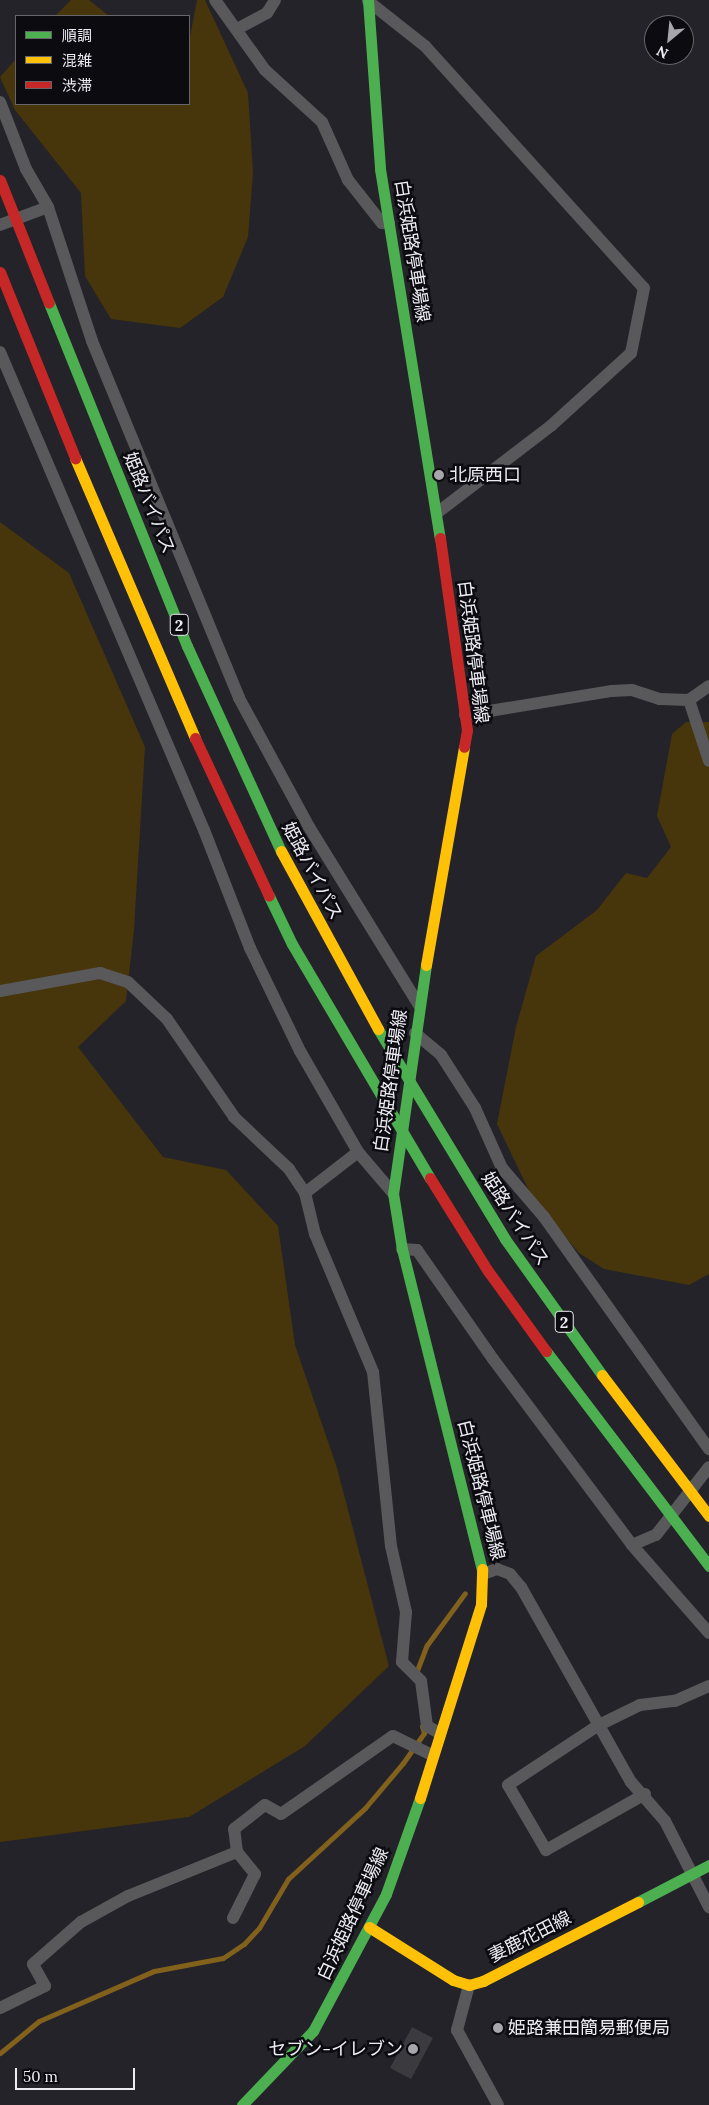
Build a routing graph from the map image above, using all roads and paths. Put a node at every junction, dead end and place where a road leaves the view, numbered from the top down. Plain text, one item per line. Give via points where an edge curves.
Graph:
1 (215, 0) edge
2 (275, 0) edge
3 (368, 1) edge
4 (237, 29) junction
5 (0, 102) edge
6 (0, 180) edge
7 (48, 207) junction
8 (389, 222) junction
9 (0, 224) edge
10 (0, 272) edge
11 (0, 352) edge
12 (437, 513) junction
13 (709, 686) edge
14 (688, 700) junction
15 (465, 715) junction
16 (709, 761) edge
17 (0, 991) edge
18 (419, 1005) junction
19 (416, 1033) junction
20 (358, 1152) junction
21 (305, 1193) junction
22 (393, 1193) junction
23 (402, 1249) junction
24 (709, 1449) edge
25 (709, 1467) edge
26 (709, 1516) edge
27 (632, 1545) junction
28 (709, 1566) edge
29 (483, 1574) junction
30 (709, 1633) edge
31 (709, 1686) edge
32 (597, 1726) junction
33 (439, 1733) junction
34 (432, 1755) junction
35 (645, 1794) junction
36 (237, 1852) junction
37 (709, 1865) edge
38 (692, 1874) junction
39 (709, 1907) edge
40 (233, 1918) dead end
41 (369, 1928) junction
42 (469, 1985) junction
43 (0, 2008) edge
44 (248, 2103) edge
45 (498, 2105) edge

1 - 4 street
2 - 4 street via 267,14
3 - 8 main road, 白浜姫路停車場線 via 380,169
3 - 12 street via 425,46 644,288 631,353 552,425
4 - 8 street via 265,70 322,122 348,180 382,223
5 - 7 street via 26,170
6 - 26 main road, 姫路バイパス / 2 via 195,664 271,832 392,1055 505,1239 624,1407
7 - 9 street
7 - 18 street via 92,341 239,698 309,827
8 - 12 main road, 白浜姫路停車場線
10 - 28 main road, 2 via 114,554 220,794 292,944 382,1100 488,1272
11 - 20 street via 204,830 250,948 300,1051
12 - 15 main road, 白浜姫路停車場線
13 - 14 street
14 - 15 street via 660,699 632,690 612,691
14 - 16 street
15 - 18 main road, 白浜姫路停車場線 via 467,730
17 - 21 street via 100,973 128,982 168,1019 234,1117 289,1169
18 - 19 main road, 白浜姫路停車場線
19 - 22 main road, 白浜姫路停車場線
19 - 24 street via 441,1055 475,1108 502,1168 544,1217
20 - 21 street
20 - 22 street
21 - 33 street via 316,1234 373,1372 391,1546 406,1612 402,1662 410,1674 421,1681 427,1726
22 - 23 main road, 白浜姫路停車場線
23 - 27 street via 417,1250 493,1359
23 - 29 main road, 白浜姫路停車場線
25 - 27 street via 656,1535
27 - 30 street
29 - 32 street via 497,1570 510,1574 521,1587
29 - 33 main road, 白浜姫路停車場線 via 481,1604
31 - 32 street via 675,1701 640,1705
32 - 35 street via 631,1782
32 - 35 street via 508,1785 546,1850
33 - 34 main road, 白浜姫路停車場線
34 - 36 street via 393,1736 281,1814 265,1805 234,1829
34 - 41 main road, 白浜姫路停車場線 via 402,1854
35 - 38 street via 665,1821
36 - 40 street via 255,1874
36 - 43 street via 128,1896 81,1922 33,1964 45,1986
37 - 38 main road, 妻鹿花田線
38 - 39 street
38 - 42 main road, 妻鹿花田線 via 483,1981
41 - 42 main road via 453,1980
41 - 44 main road, 白浜姫路停車場線 via 313,2032
42 - 45 street via 457,2030

